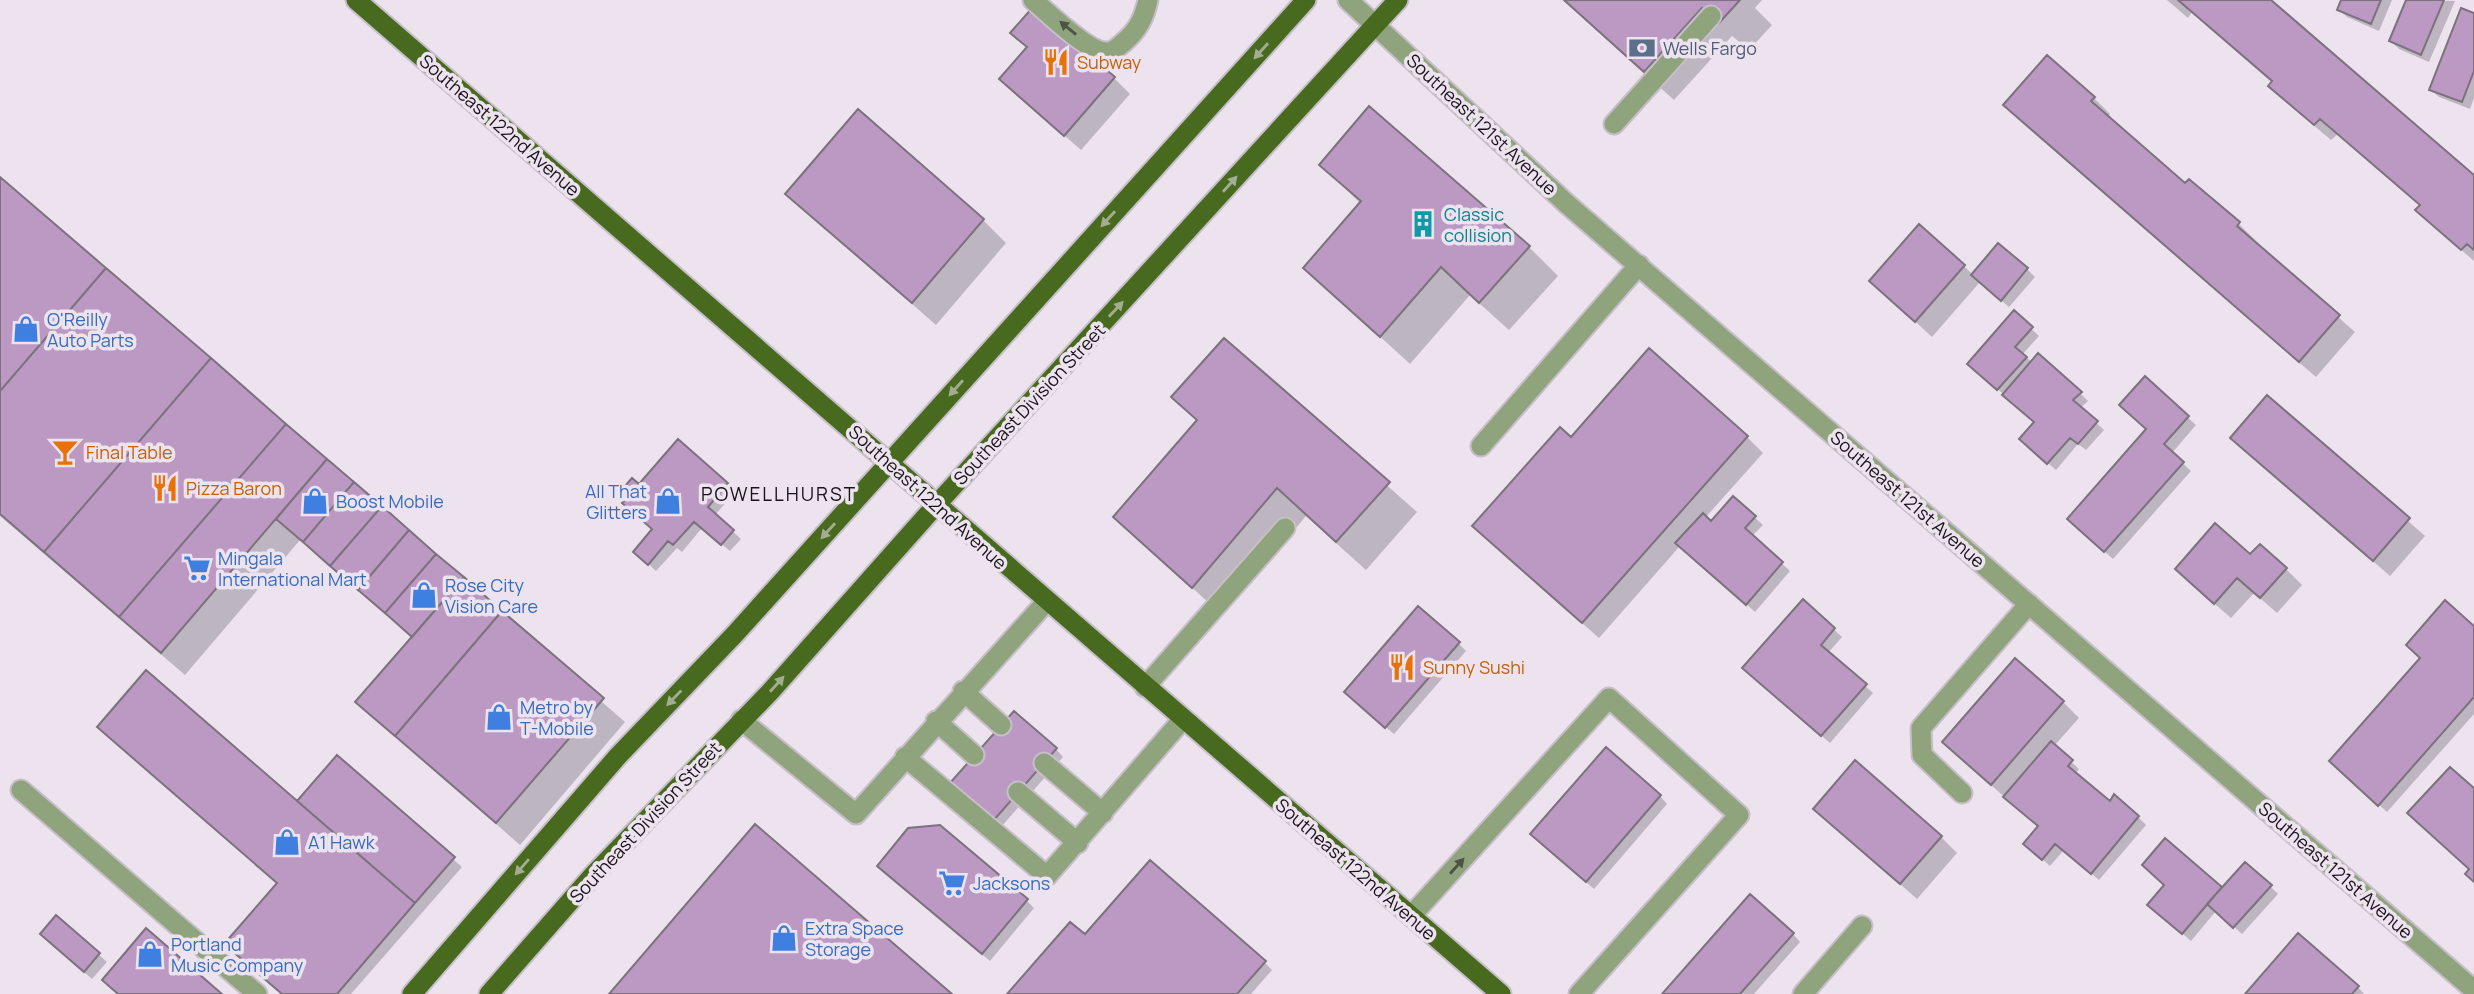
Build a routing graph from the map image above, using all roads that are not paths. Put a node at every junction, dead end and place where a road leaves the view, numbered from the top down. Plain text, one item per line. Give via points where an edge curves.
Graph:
1 (356, 0) edge
2 (1033, 0) edge
3 (1148, 0) edge
4 (1306, 0) edge
5 (1348, 0) edge
6 (1398, 0) edge
7 (1711, 16) dead end
8 (1376, 24) junction
9 (1614, 124) dead end
10 (1639, 265) junction
11 (1481, 446) dead end
12 (890, 462) junction
13 (937, 504) junction
14 (1285, 528) dead end
15 (1047, 601) junction
16 (2029, 604) junction
17 (1145, 687) junction
18 (963, 691) junction
19 (1183, 719) junction
20 (741, 720) junction
21 (936, 721) junction
22 (1001, 725) dead end
23 (974, 755) dead end
24 (905, 757) junction
25 (1044, 763) dead end
26 (21, 790) dead end
27 (1018, 792) dead end
28 (1962, 793) dead end
29 (1103, 813) junction
30 (1078, 843) junction
31 (1411, 916) junction
32 (1861, 926) dead end
33 (2474, 990) edge
34 (257, 994) edge
35 (412, 994) edge
36 (489, 994) edge
37 (1500, 994) edge
38 (1579, 994) edge
39 (1803, 994) edge

1 - 12 main road, Southeast 122nd Avenue
3 -> 2 street via 1143,21 1129,38 1103,53
4 -> 12 main road
5 - 8 street, Southeast 121st Avenue
6 - 8 main road, Southeast Division Street
7 - 9 street
8 - 10 street, Southeast 121st Avenue via 1567,204
13 -> 8 main road, Southeast Division Street
10 - 11 street
10 - 16 street, Southeast 121st Avenue
12 - 13 main road, Southeast 122nd Avenue
12 -> 35 main road via 618,756
13 - 15 main road, Southeast 122nd Avenue
20 -> 13 main road, Southeast Division Street
14 - 17 street
15 - 17 main road, Southeast 122nd Avenue
15 - 18 street
16 - 28 street via 1921,728 1922,755
16 - 33 street, Southeast 121st Avenue
17 - 19 main road, Southeast 122nd Avenue
18 - 21 street
18 - 22 street
19 - 29 street
19 - 31 main road, Southeast 122nd Avenue
20 - 24 street via 856,814
20 - 36 main road, Southeast Division Street via 594,874
21 - 23 street
21 - 24 street
24 - 30 street via 1047,876
25 - 29 street
26 - 34 street
27 - 30 street
29 - 30 street
31 - 37 main road, Southeast 122nd Avenue
31 -> 38 street via 1609,698 1740,815
32 - 39 street

